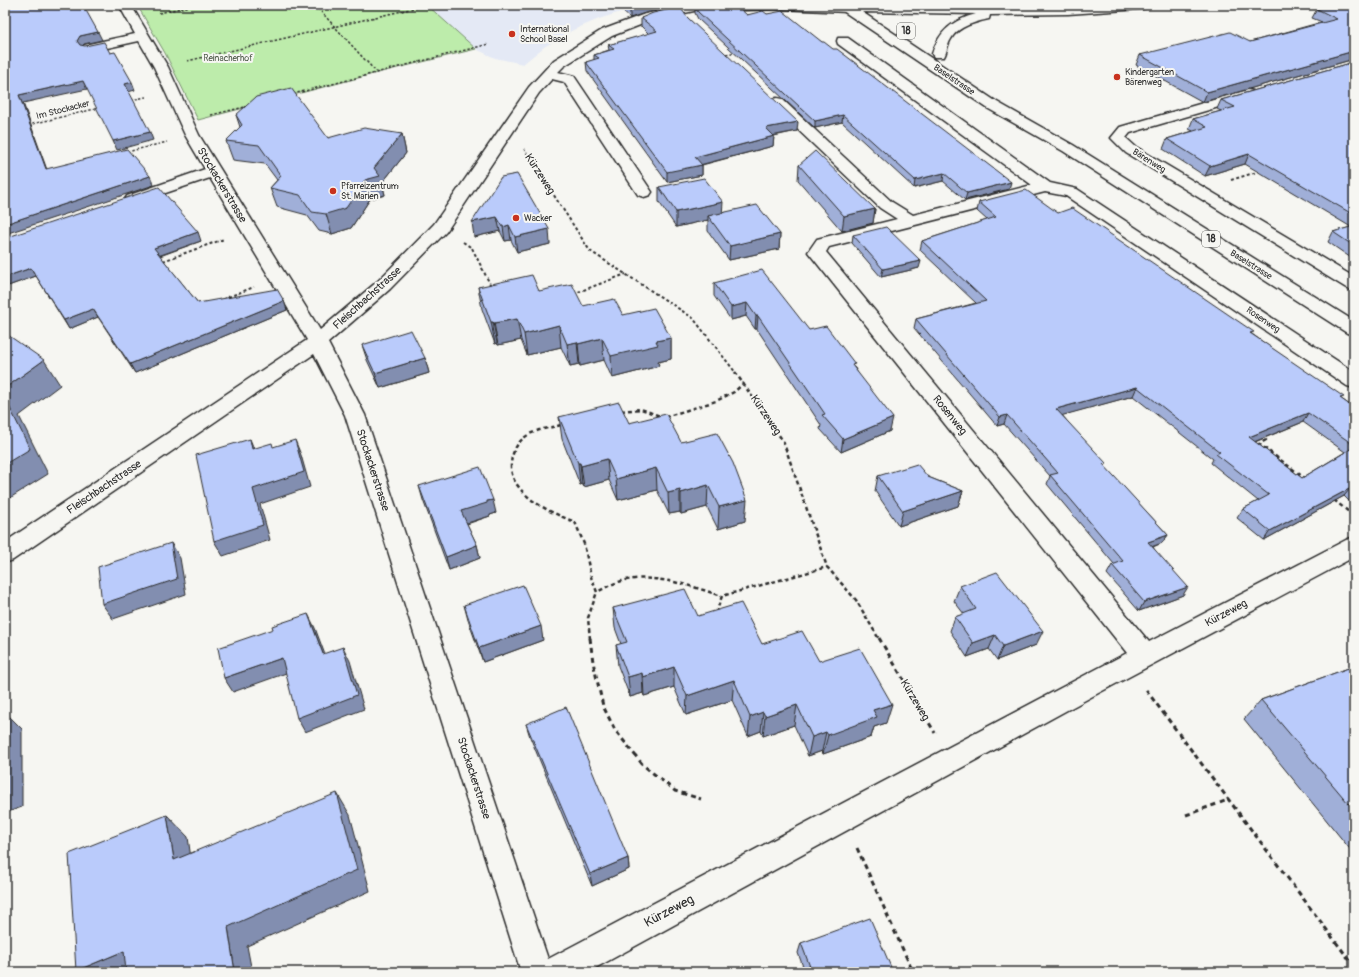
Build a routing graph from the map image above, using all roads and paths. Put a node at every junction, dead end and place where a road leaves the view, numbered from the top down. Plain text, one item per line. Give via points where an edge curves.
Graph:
1 (125, 5) edge
2 (195, 5) edge
3 (315, 5) edge
4 (705, 5) edge
5 (1141, 5) edge
6 (423, 6) edge
7 (845, 6) edge
8 (871, 7) edge
9 (685, 9) junction
10 (1006, 12) junction
11 (154, 14) dead end
12 (891, 21) dead end
13 (335, 26) junction
14 (143, 36) junction
15 (843, 41) dead end
16 (489, 44) dead end
17 (927, 46) dead end
18 (89, 48) edge
19 (733, 52) edge
20 (939, 54) junction
21 (181, 63) dead end
22 (377, 73) junction
23 (549, 74) junction
24 (172, 90) junction
25 (1262, 90) edge
26 (766, 92) edge
27 (292, 95) edge
28 (126, 102) edge
29 (253, 104) edge
30 (104, 107) edge
31 (207, 116) dead end
32 (28, 125) edge
33 (509, 125) junction
34 (192, 135) junction
35 (1068, 148) junction
36 (124, 153) edge
37 (1265, 170) edge
38 (213, 172) junction
39 (1045, 187) junction
40 (1198, 190) junction
41 (644, 192) dead end
42 (117, 205) edge
43 (910, 221) junction
44 (249, 230) junction
45 (433, 235) junction
46 (160, 263) edge
47 (626, 274) junction
48 (278, 277) junction
49 (1354, 285) edge
50 (493, 291) edge
51 (567, 296) edge
52 (219, 301) edge
53 (1354, 330) edge
54 (318, 342) junction
55 (1354, 381) edge
56 (744, 383) junction
57 (619, 412) edge
58 (566, 424) edge
59 (1254, 431) edge
60 (1310, 482) edge
61 (1329, 497) edge
62 (1354, 516) edge
63 (1354, 546) edge
64 (5, 554) edge
65 (827, 567) junction
66 (597, 592) junction
67 (722, 596) junction
68 (716, 614) edge
69 (1136, 661) junction
70 (951, 760) junction
71 (700, 799) dead end
72 (1228, 800) junction
73 (1186, 815) dead end
74 (843, 818) junction
75 (1354, 966) edge
76 (537, 972) edge
77 (556, 972) edge
78 (913, 972) edge

1 - 14 street, Stockackerstrasse
2 - 11 path
3 - 13 path
4 - 9 street, Fleischbachstrasse
5 - 10 street
6 - 13 path
7 - 8 street, Fleischbachstrasse
7 - 9 street, Fleischbachstrasse via 751,5
7 - 35 street, Baselstrasse / 18 via 992,105
8 - 10 street, Fleischbachstrasse
8 - 12 street, 18
9 - 19 street via 692,22
9 - 23 street, Fleischbachstrasse via 649,17 606,33 559,63
10 - 20 street via 960,24 944,39
13 - 21 path
13 - 22 path
14 - 18 street
14 - 24 street, Stockackerstrasse
15 - 39 street
16 - 22 path
17 - 20 street, Baselstrasse / 18
20 - 35 street, Baselstrasse / 18 via 1008,100
22 - 27 path
23 - 33 street, Fleischbachstrasse
23 - 41 street via 569,80
24 - 28 path
24 - 34 street, Stockackerstrasse
25 - 40 street, Bärenweg via 1125,130 1118,138 1131,150
26 - 43 street via 886,205
29 - 31 path
30 - 32 path, Im Stockacker
33 - 45 street, Fleischbachstrasse
33 - 47 path, Kürzeweg via 590,251
34 - 36 path
34 - 38 street, Stockackerstrasse
35 - 53 street, Baselstrasse / 18
37 - 40 path
38 - 42 street
38 - 44 street, Stockackerstrasse
39 - 43 street, Rosenweg
39 - 55 street, Rosenweg via 1071,192
40 - 49 street, Bärenweg
43 - 69 street, Rosenweg via 823,243 818,252
44 - 46 path
44 - 48 street, Stockackerstrasse
45 - 50 path via 465,242 472,248
45 - 54 street, Fleischbachstrasse via 384,285
47 - 51 path
47 - 56 path, Kürzeweg via 693,318
48 - 52 path
48 - 54 street, Stockackerstrasse
54 - 64 street, Fleischbachstrasse
54 - 76 street, Stockackerstrasse via 355,415
56 - 57 path via 732,394 714,402 676,412 664,418 640,409
56 - 65 path, Kürzeweg via 783,441
58 - 66 path via 536,431 524,438 512,454 510,472 518,486 547,511 574,522 584,544
59 - 60 path via 1266,440 1259,444
61 - 62 path
63 - 69 street, Kürzeweg
65 - 67 path
65 - 70 path, Kürzeweg via 856,600
66 - 67 path via 624,580 657,579
66 - 71 path via 588,618 593,662 603,706 615,730 643,765 675,791
67 - 68 path
69 - 70 street, Kürzeweg
69 - 72 path
70 - 74 street, Kürzeweg
72 - 73 path
72 - 75 path
74 - 77 street, Kürzeweg
74 - 78 path

